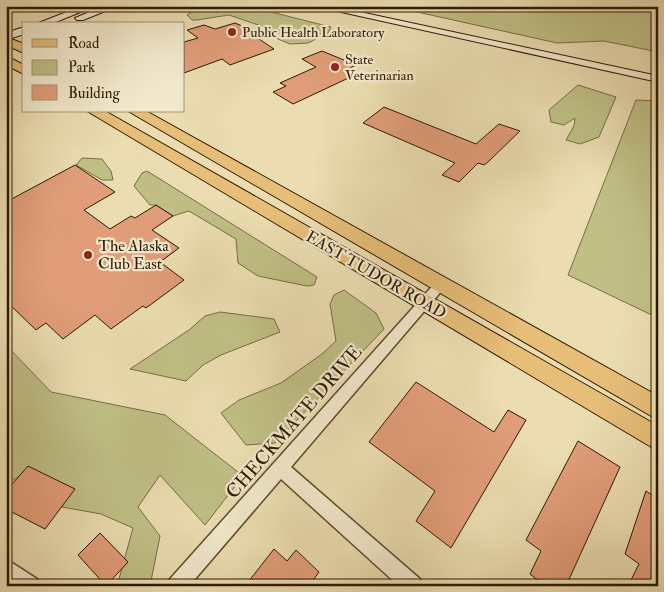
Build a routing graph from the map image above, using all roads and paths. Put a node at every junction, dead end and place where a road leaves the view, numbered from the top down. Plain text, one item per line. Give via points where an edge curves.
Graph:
1 (91, 6) edge
2 (114, 6) edge
3 (318, 6) edge
4 (354, 6) edge
5 (47, 22) edge
6 (70, 22) edge
7 (22, 32) edge
8 (11, 41) edge
9 (22, 48) edge
10 (6, 60) edge
11 (22, 69) edge
12 (658, 70) edge
13 (658, 79) edge
14 (96, 112) edge
15 (137, 112) edge
16 (440, 285) junction
17 (425, 304) junction
18 (658, 410) edge
19 (658, 439) edge
20 (280, 468) junction
21 (6, 568) edge
22 (30, 586) edge
23 (177, 586) edge
24 (413, 586) edge

1 - 5 street
2 - 6 street
3 - 13 street
4 - 12 street
7 - 8 street
8 - 9 main road
10 - 11 main road
14 - 17 main road, EAST TUDOR ROAD
15 - 16 main road, EAST TUDOR ROAD
16 - 17 street, CHECKMATE DRIVE
16 - 18 main road, EAST TUDOR ROAD
17 - 19 main road, EAST TUDOR ROAD
17 - 20 street, CHECKMATE DRIVE
20 - 23 street, CHECKMATE DRIVE
20 - 24 street
21 - 22 street

